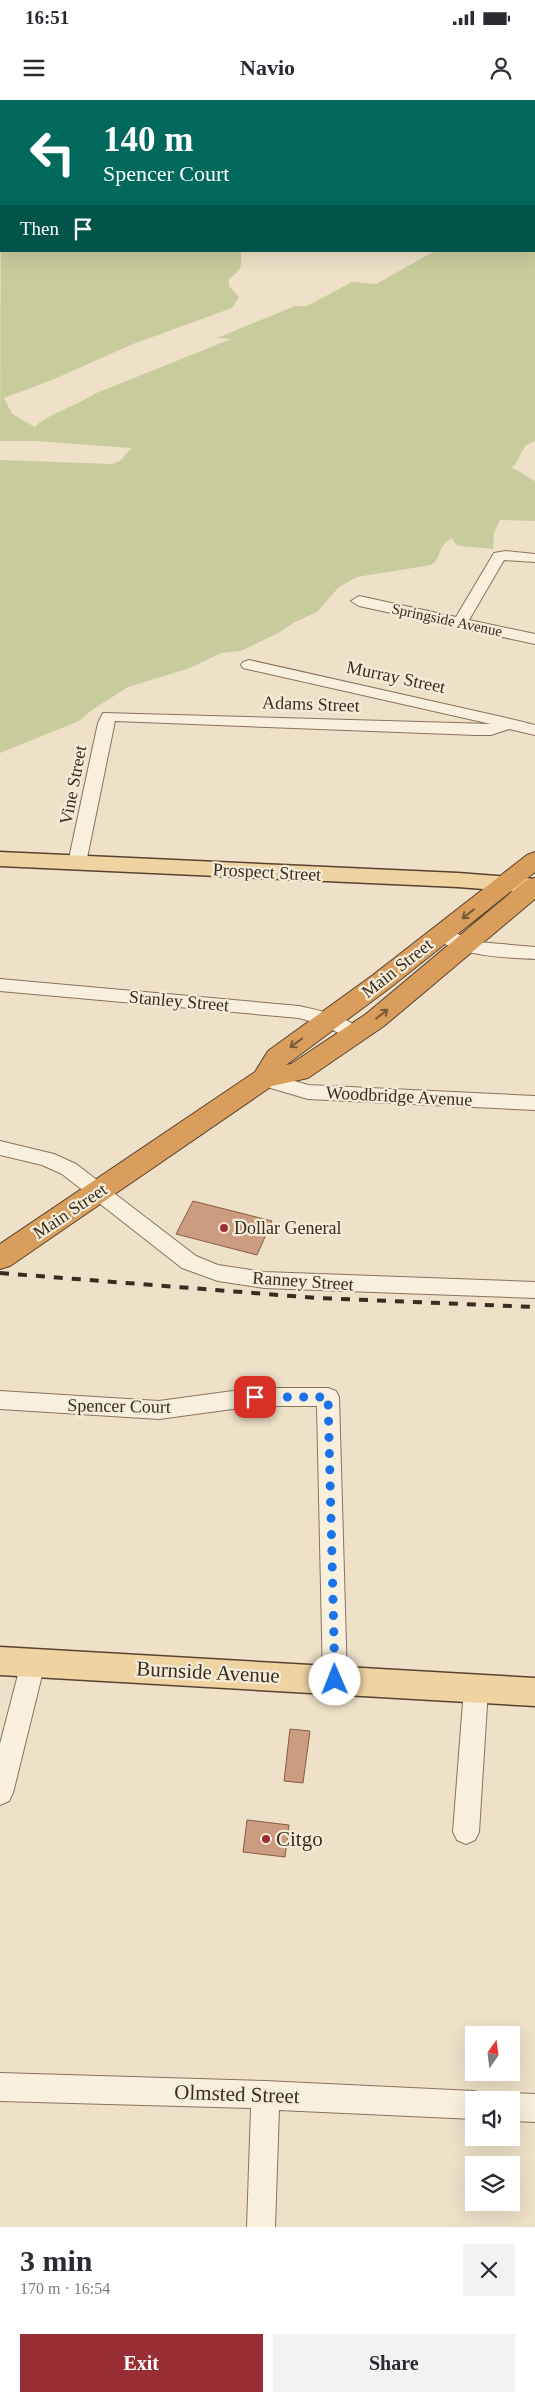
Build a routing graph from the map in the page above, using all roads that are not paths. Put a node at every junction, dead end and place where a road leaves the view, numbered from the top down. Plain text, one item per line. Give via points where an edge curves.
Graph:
1 (535, 558) edge
2 (358, 601) dead end
3 (460, 623) junction
4 (535, 639) edge
5 (248, 665) dead end
6 (109, 716) joint
7 (509, 723) junction
8 (535, 730) edge
9 (0, 859) edge
10 (535, 860) edge
11 (77, 863) junction
12 (506, 884) junction
13 (535, 886) edge
14 (453, 939) junction
15 (535, 953) edge
16 (0, 985) edge
17 (329, 1020) junction
18 (354, 1034) junction
19 (264, 1079) junction
20 (535, 1103) edge
21 (0, 1148) edge
22 (99, 1191) junction
23 (0, 1258) edge
24 (535, 1290) edge
25 (0, 1400) edge
26 (0, 1661) edge
27 (34, 1663) junction
28 (335, 1680) junction
29 (476, 1689) junction
30 (535, 1692) edge
31 (0, 1793) edge
32 (466, 1832) dead end
33 (0, 2087) edge
34 (265, 2095) junction
35 (465, 2105) edge
36 (520, 2107) edge
37 (535, 2108) edge
38 (261, 2227) edge

1 - 3 street via 499,556
2 - 3 street, Springside Avenue
3 - 4 street, Springside Avenue
5 - 7 street, Murray Street
6 - 7 street, Adams Street via 476,730 491,730
6 - 11 street, Vine Street
7 - 8 street, Murray Street
9 - 11 main road, Prospect Street
10 - 12 highway, Main Street
11 - 12 main road, Prospect Street
12 - 13 main road, Prospect Street
12 -> 14 highway, Main Street
13 - 14 highway, Main Street
14 - 15 street via 486,951
14 - 17 highway, Main Street
18 -> 14 highway, Main Street via 383,1014
16 - 17 street, Stanley Street via 300,1012
17 - 18 street, Stanley Street
17 -> 19 highway, Main Street via 277,1057
18 - 19 highway, Main Street via 299,1071
19 - 20 street, Woodbridge Avenue via 308,1092
19 - 22 highway, Main Street
21 - 22 street, Ranney Street via 58,1163
22 - 23 highway, Main Street
22 - 24 street, Ranney Street via 189,1262 209,1272 252,1278 391,1286
25 - 28 street, Spencer Court via 159,1410 255,1397 328,1397
26 - 27 main road, Burnside Avenue
27 - 28 main road, Burnside Avenue
27 - 31 street
28 - 29 main road, Burnside Avenue
29 - 30 main road, Burnside Avenue
29 - 32 street
33 - 34 street, Olmsted Street
34 - 35 street, Olmsted Street
34 - 38 street
36 - 37 street

